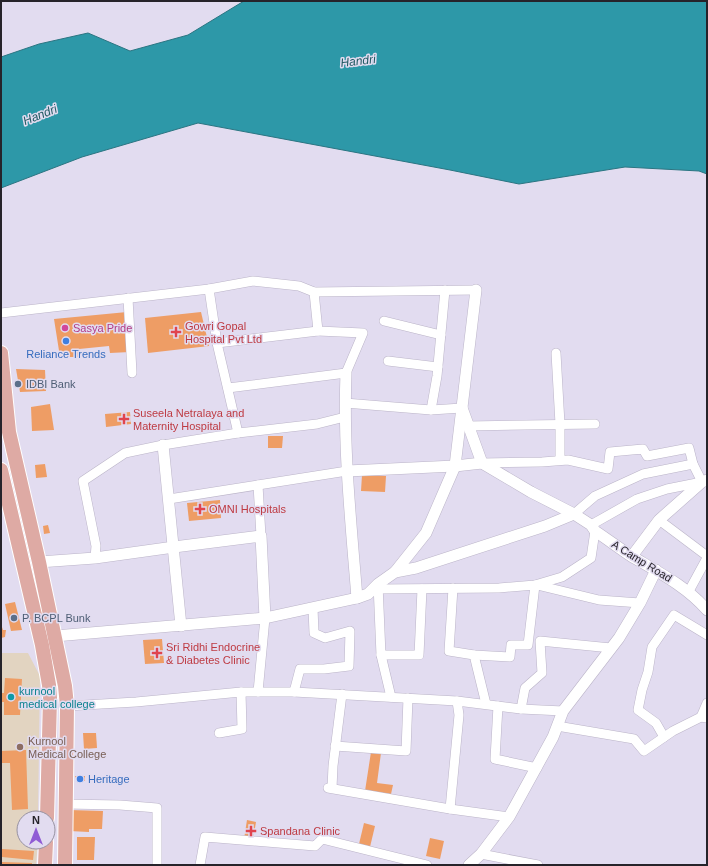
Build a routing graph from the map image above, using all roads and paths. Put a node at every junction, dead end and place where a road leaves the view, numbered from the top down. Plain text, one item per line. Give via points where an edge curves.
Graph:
1 (209, 289) junction
2 (445, 290) junction
3 (476, 290) joint
4 (314, 292) junction
5 (128, 298) junction
6 (1, 313) edge
7 (384, 321) dead end
8 (318, 331) junction
9 (441, 335) junction
10 (217, 343) junction
11 (556, 353) dead end
12 (1, 356) edge
13 (388, 361) dead end
14 (438, 367) junction
15 (132, 373) dead end
16 (346, 373) junction
17 (228, 388) junction
18 (345, 403) junction
19 (462, 408) junction
20 (431, 410) junction
21 (345, 417) junction
22 (560, 424) junction
23 (595, 424) dead end
24 (468, 426) junction
25 (238, 433) junction
26 (163, 445) junction
27 (560, 460) junction
28 (482, 463) junction
29 (693, 464) junction
30 (455, 466) junction
31 (1, 470) edge
32 (347, 471) junction
33 (705, 481) edge
34 (258, 485) junction
35 (169, 499) junction
36 (574, 514) junction
37 (659, 520) junction
38 (593, 528) junction
39 (261, 536) junction
40 (174, 547) junction
41 (632, 556) junction
42 (707, 557) edge
43 (95, 558) junction
44 (39, 562) junction
45 (656, 570) junction
46 (395, 572) junction
47 (535, 585) junction
48 (378, 587) junction
49 (453, 588) junction
50 (422, 589) junction
51 (689, 591) junction
52 (357, 598) junction
53 (640, 603) junction
54 (313, 608) junction
55 (707, 609) edge
56 (265, 618) junction
57 (182, 626) junction
58 (707, 635) edge
59 (55, 636) junction
60 (41, 639) junction
61 (611, 648) junction
62 (381, 655) junction
63 (474, 655) junction
64 (241, 692) junction
65 (258, 692) junction
66 (294, 692) junction
67 (342, 694) junction
68 (391, 697) junction
69 (408, 698) junction
70 (457, 701) junction
71 (707, 703) edge
72 (486, 704) junction
73 (67, 706) junction
74 (498, 706) junction
75 (521, 709) junction
76 (563, 711) junction
77 (704, 718) edge
78 (556, 726) junction
79 (219, 733) dead end
80 (664, 737) junction
81 (336, 746) junction
82 (536, 768) junction
83 (65, 804) junction
84 (450, 809) junction
85 (47, 810) edge
86 (508, 817) junction
87 (46, 850) edge
88 (481, 854) junction
89 (45, 865) edge
90 (65, 865) edge
91 (157, 865) edge
92 (200, 865) edge
93 (427, 865) edge
94 (469, 865) edge
95 (538, 865) edge

1 - 4 street via 253,281 299,286
1 - 5 street
1 - 10 street
2 - 3 street
2 - 4 street
2 - 9 street
3 - 19 street
4 - 8 street
5 - 6 street
5 - 15 street
7 - 9 street
8 - 10 street
8 - 16 street via 363,333
9 - 14 street
10 - 17 street
11 - 22 street
12 - 44 main road via 9,432
13 - 14 street
14 - 20 street
16 - 17 street
16 - 18 street
17 - 25 street
18 - 20 street
18 - 21 street
19 - 20 street
19 - 24 street
19 - 30 street
21 - 25 street via 317,424
21 - 32 street
22 - 23 street
22 - 24 street
22 - 27 street
24 - 28 street
25 - 26 street
26 - 35 street
26 - 43 street via 125,453 83,481 96,546
27 - 28 street
27 - 29 street via 608,469 610,452 643,449 647,456 689,448
28 - 30 street
28 - 36 street, A Camp Road
29 - 33 street
29 - 36 street via 643,474 595,496
30 - 32 street
30 - 46 street via 426,533
31 - 60 main road
32 - 34 street
32 - 52 street
33 - 37 street
33 - 38 street via 637,499
34 - 35 street
34 - 39 street
35 - 40 street
36 - 38 street, A Camp Road
36 - 46 street via 416,568
37 - 41 street
37 - 42 street
38 - 41 street, A Camp Road
38 - 47 street via 591,558 562,577
39 - 40 street
39 - 56 street
40 - 43 street
40 - 57 street
41 - 45 street, A Camp Road
42 - 51 street
43 - 44 street
44 - 59 main road
45 - 51 street, A Camp Road
45 - 53 street
46 - 48 street
47 - 49 street
47 - 53 street via 599,600
47 - 63 street via 528,644 511,645 510,657
48 - 50 street
48 - 52 street
48 - 62 street
49 - 50 street
49 - 63 street via 449,651
50 - 62 street via 419,655
51 - 55 street, A Camp Road
52 - 54 street
53 - 61 street
54 - 56 street
54 - 66 street via 314,633 325,638 350,631 349,666 300,669
56 - 57 street
56 - 65 street
57 - 59 street
58 - 80 street via 674,615 652,646 638,710 656,723
59 - 60 main road
59 - 73 main road
60 - 85 main road via 50,698
61 - 75 street via 540,641 542,673 525,688
61 - 76 street
62 - 68 street
63 - 72 street
64 - 65 street
64 - 73 street
64 - 79 street via 242,729
65 - 66 street
66 - 67 street
67 - 68 street
67 - 81 street
68 - 69 street
69 - 70 street
69 - 81 street via 406,751
70 - 72 street
70 - 84 street via 459,715
71 - 77 street
72 - 74 street
73 - 83 main road
74 - 75 street
74 - 82 street via 495,759
75 - 76 street
76 - 78 street
77 - 80 street via 673,730
78 - 80 street via 634,739 644,751
78 - 82 street via 553,737
81 - 84 street via 330,788
82 - 86 street
83 - 90 main road
83 - 91 street via 157,808
84 - 86 street
86 - 88 street
87 - 89 main road
88 - 94 street
88 - 95 street
92 - 93 street via 205,838 315,846 322,839

